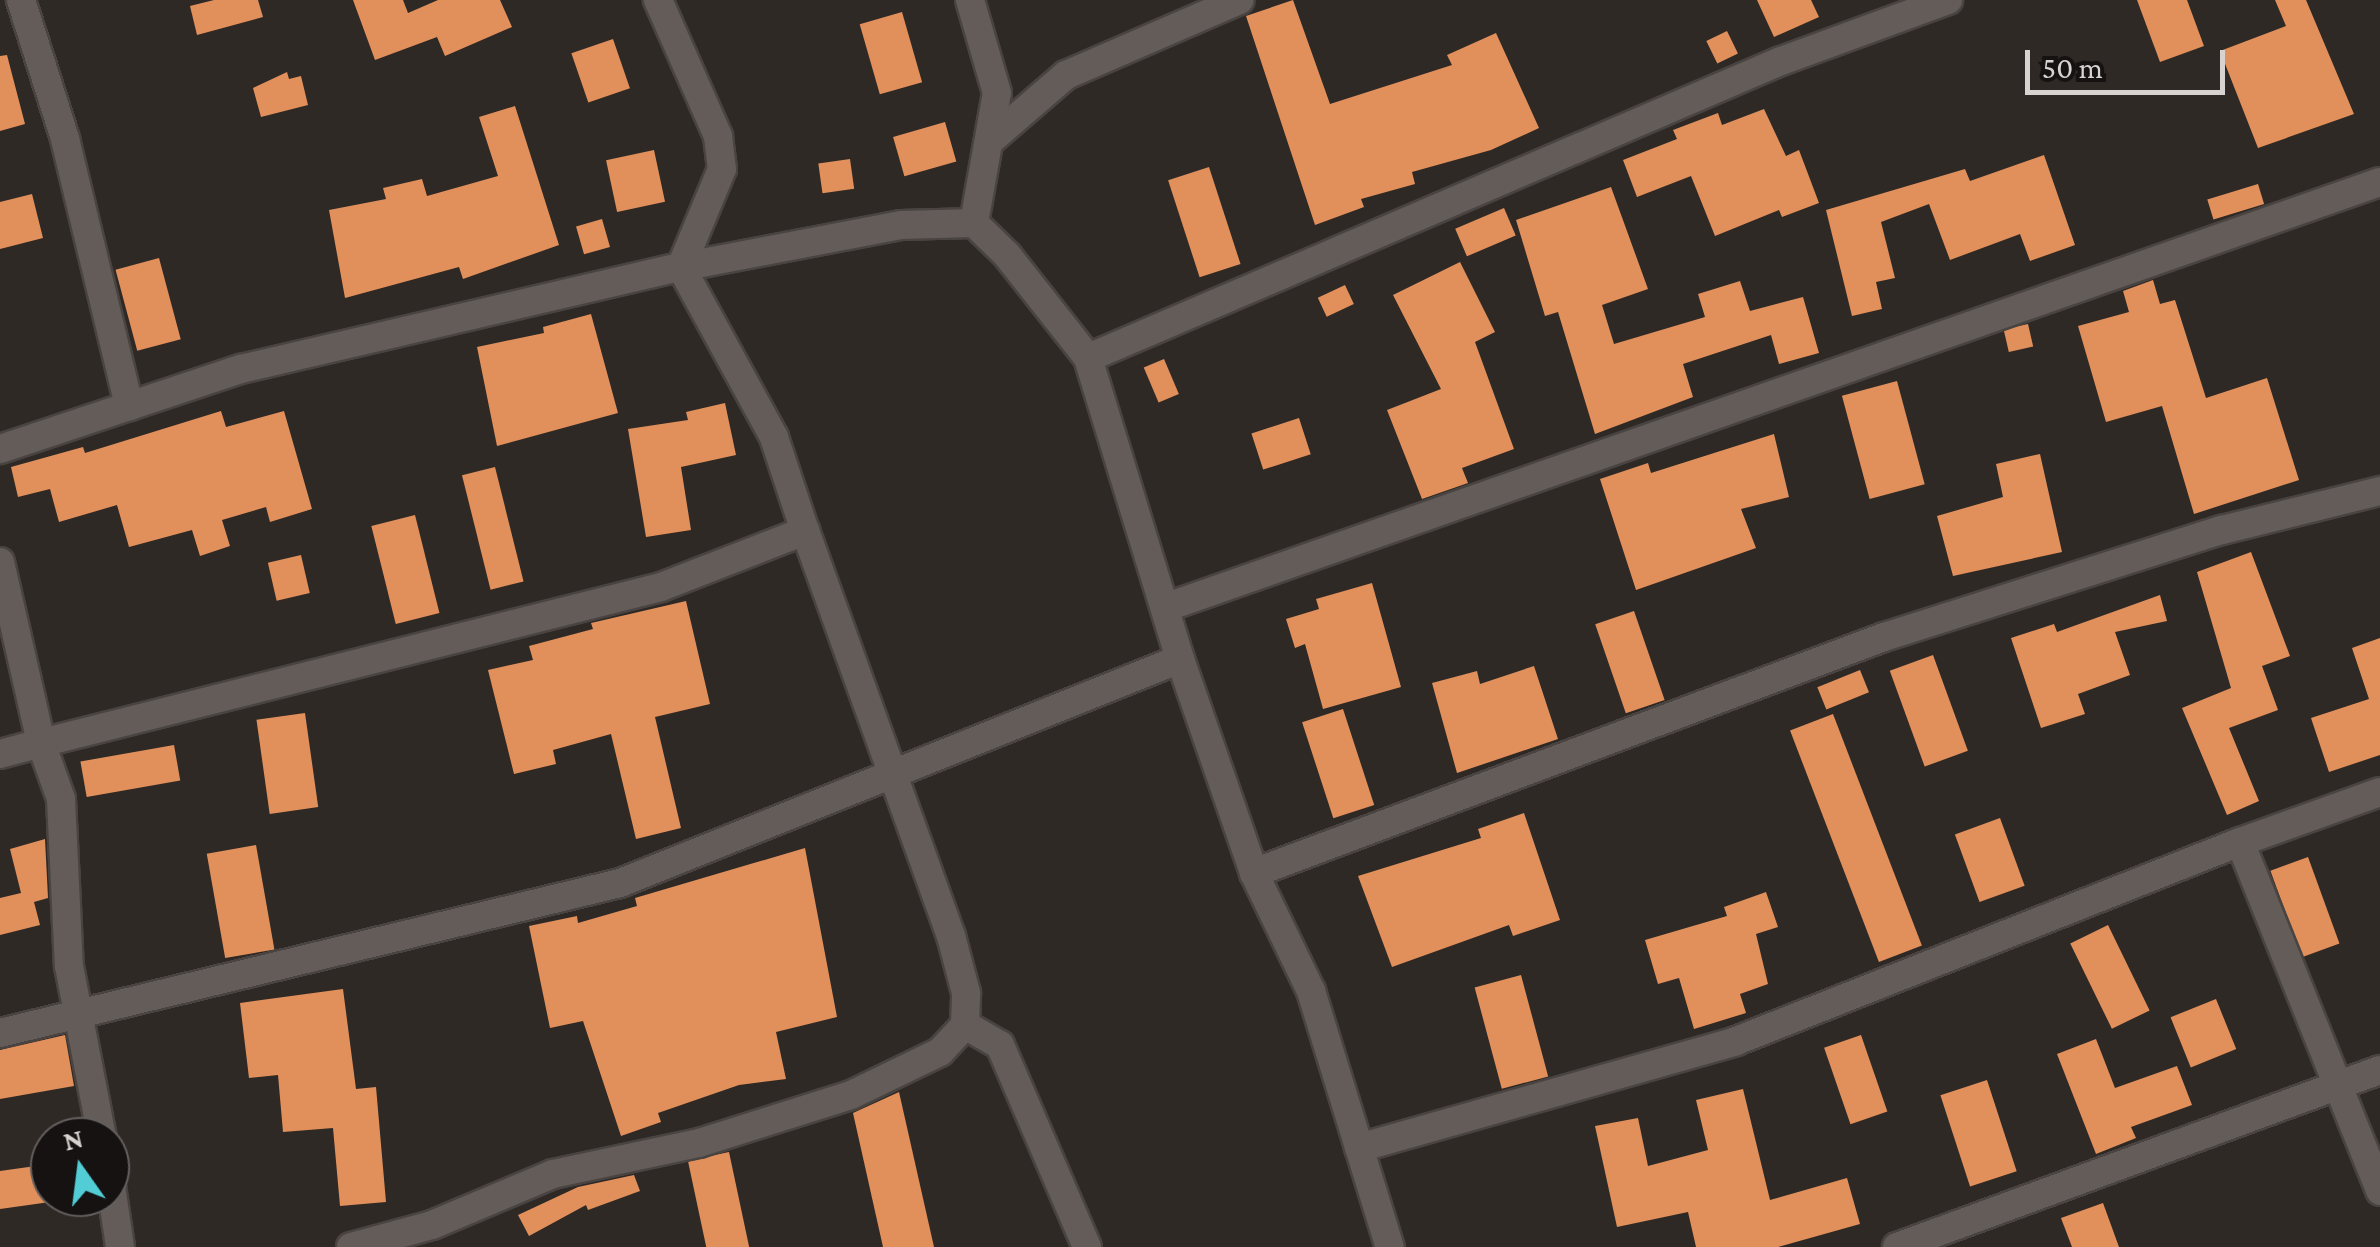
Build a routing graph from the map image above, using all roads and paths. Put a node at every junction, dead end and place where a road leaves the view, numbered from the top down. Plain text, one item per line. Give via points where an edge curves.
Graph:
1 (20, 0) edge
2 (658, 0) edge
3 (970, 0) edge
4 (1239, 0) edge
5 (1948, 0) edge
6 (993, 138) junction
7 (2380, 182) edge
8 (974, 223) junction
9 (681, 267) junction
10 (1088, 358) junction
11 (129, 406) junction
12 (0, 449) edge
13 (2380, 491) edge
14 (805, 531) junction
15 (0, 562) edge
16 (1167, 607) junction
17 (1180, 659) junction
18 (41, 743) junction
19 (0, 754) edge
20 (892, 771) junction
21 (2380, 792) edge
22 (2240, 842) junction
23 (1254, 873) junction
24 (76, 1016) junction
25 (965, 1025) junction
26 (0, 1033) edge
27 (2380, 1070) edge
28 (2336, 1086) junction
29 (98, 1117) edge
30 (1359, 1148) junction
31 (2380, 1191) edge
32 (116, 1217) edge
33 (120, 1247) edge
34 (351, 1247) edge
35 (1087, 1247) edge
36 (1390, 1247) edge
37 (1897, 1247) edge

1 - 11 street via 65,139
2 - 9 street via 718,136 722,169
3 - 6 street via 997,93
4 - 6 street via 1066,75
5 - 10 street via 1781,61
6 - 8 street via 976,180
7 - 16 street
8 - 9 street via 901,224
8 - 10 street
9 - 11 street via 241,370
9 - 14 street via 774,437
10 - 16 street
11 - 12 street
13 - 23 street via 2222,530 1884,636
14 - 18 street via 660,587
14 - 20 street
15 - 18 street
16 - 17 street
17 - 20 street
17 - 23 street
18 - 19 street
18 - 24 street via 61,799
20 - 24 street via 620,883
20 - 25 street via 951,936 966,993
21 - 22 street
22 - 28 street
22 - 30 street via 1736,1041
23 - 30 street via 1311,991
24 - 26 street
24 - 29 street
25 - 34 street via 940,1052 851,1095 699,1144 553,1174 432,1225
25 - 35 street via 1000,1044
27 - 28 street
28 - 31 street
28 - 37 street
30 - 36 street
32 - 33 street

